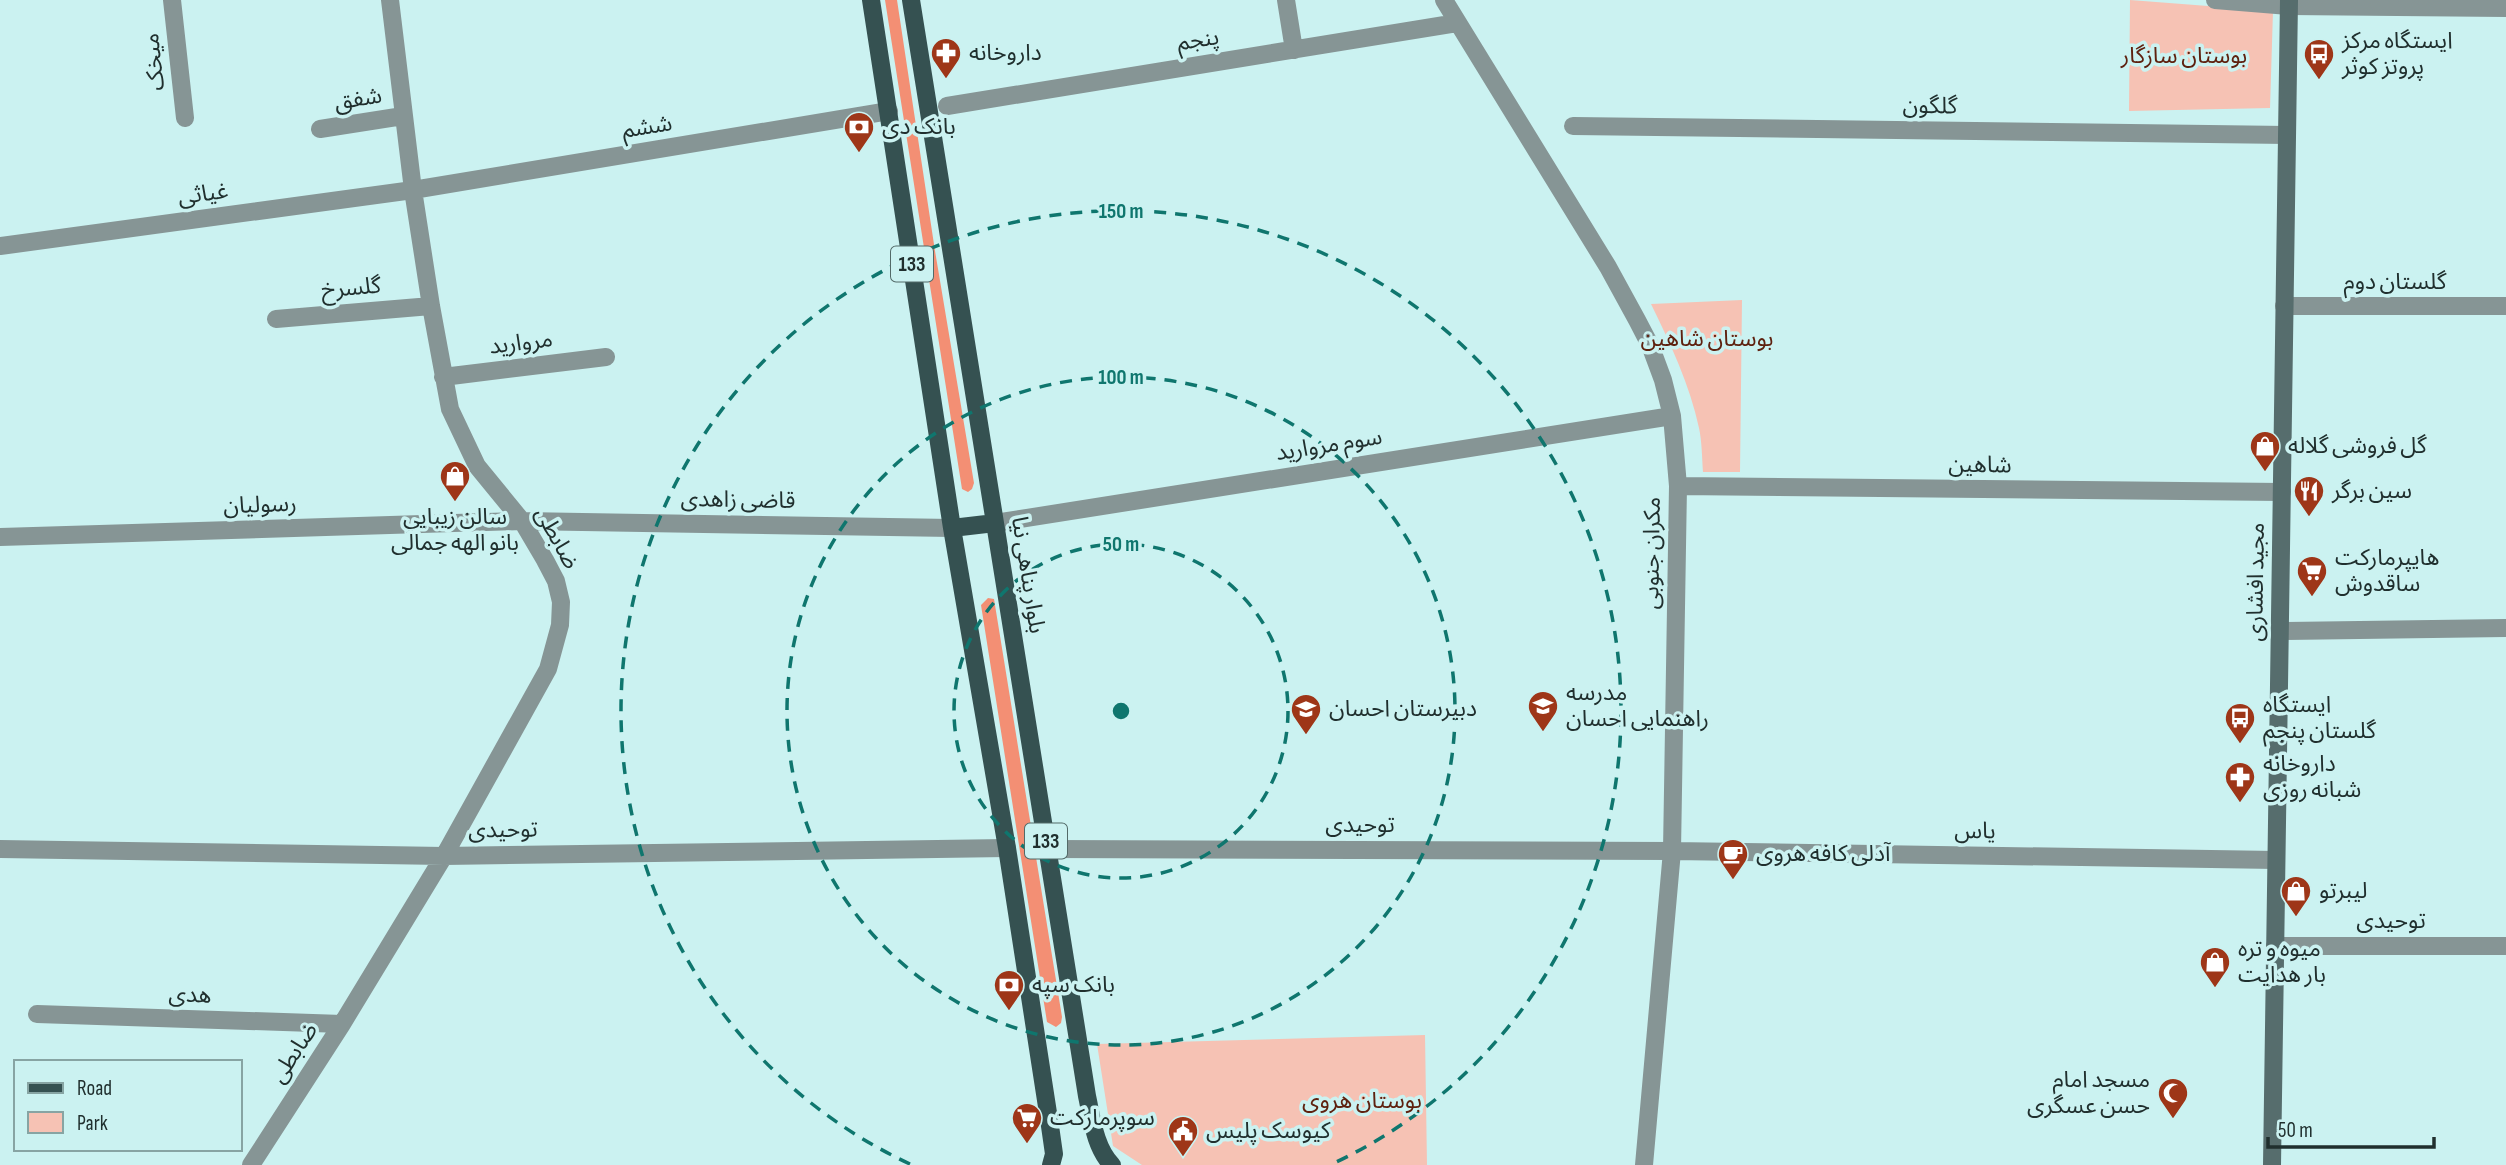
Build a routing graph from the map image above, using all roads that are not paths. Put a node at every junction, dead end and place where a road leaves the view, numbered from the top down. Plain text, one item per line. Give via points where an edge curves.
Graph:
1 (172, 0) edge
2 (390, 0) edge
3 (871, 0) edge
4 (911, 0) edge
5 (1286, 0) edge
6 (1444, 0) edge
7 (2215, 0) edge
8 (2289, 3) edge
9 (2506, 8) edge
10 (1457, 23) junction
11 (1294, 50) junction
12 (947, 106) dead end
13 (889, 111) junction
14 (403, 116) junction
15 (185, 118) dead end
16 (1573, 126) dead end
17 (320, 130) dead end
18 (2287, 135) junction
19 (413, 190) junction
20 (0, 246) edge
21 (431, 306) junction
22 (2284, 306) junction
23 (2506, 306) edge
24 (276, 319) dead end
25 (606, 357) dead end
26 (443, 377) junction
27 (1672, 416) junction
28 (1678, 486) junction
29 (2282, 492) junction
30 (523, 521) junction
31 (995, 523) junction
32 (952, 527) junction
33 (0, 537) edge
34 (2506, 628) edge
35 (2280, 631) junction
36 (1007, 848) junction
37 (0, 849) edge
38 (1048, 849) junction
39 (1672, 850) junction
40 (444, 856) junction
41 (2276, 860) junction
42 (2275, 946) junction
43 (2506, 946) edge
44 (37, 1014) dead end
45 (342, 1024) junction
46 (1052, 1159) edge
47 (1108, 1161) edge
48 (251, 1165) edge
49 (1644, 1165) edge
50 (2272, 1165) edge

1 - 15 street, میخک
2 - 14 street, ضابطی
3 - 13 main road, 133
4 - 31 main road, بلوار پناهی نیا / 133
5 - 11 street
6 - 10 street, مکران جنوبی
7 - 8 street
8 - 9 street
8 - 18 main road, مجید افشاری
10 - 11 street, پنجم
10 - 27 street, مکران جنوبی via 1637,320 1664,380
11 - 12 street, پنجم
13 - 19 street, ششم
13 - 32 main road, 133
14 - 17 street, شفق
14 - 19 street, ضابطی
16 - 18 street, گلگون
18 - 22 main road, مجید افشاری
19 - 20 street, غیاثی
19 - 21 street, ضابطی
21 - 24 street, گلسرخ
21 - 26 street, ضابطی
22 - 23 street, گلستان دوم
22 - 29 main road, مجید افشاری
25 - 26 street, مروارید
26 - 30 street, ضابطی via 450,409 477,466
27 - 28 street, مکران جنوبی
27 - 31 street, سوم مروارید
28 - 29 street, شاهین
28 - 39 street, مکران جنوبی
29 - 35 main road, مجید افشاری
30 - 32 street, قاضی زاهدی
30 - 33 street, رسولیان
30 - 40 street, ضابطی via 556,582 561,602 555,651
31 - 32 main road
31 - 38 main road, بلوار پناهی نیا / 133
32 - 36 main road, 133
34 - 35 street
35 - 41 main road, مجید افشاری
36 - 40 street, توحیدی
36 - 46 main road, 133
37 - 40 street, توحیدی
38 - 39 street, توحیدی
38 - 47 main road, بلوار پناهی نیا / 133 via 1087,1096
39 - 41 street, یاس
39 - 49 street, مکران جنوبی
40 - 45 street, ضابطی
41 - 42 main road, مجید افشاری
42 - 43 street, توحیدی
42 - 50 main road, مجید افشاری
44 - 45 street, هدی
45 - 48 street, ضابطی

